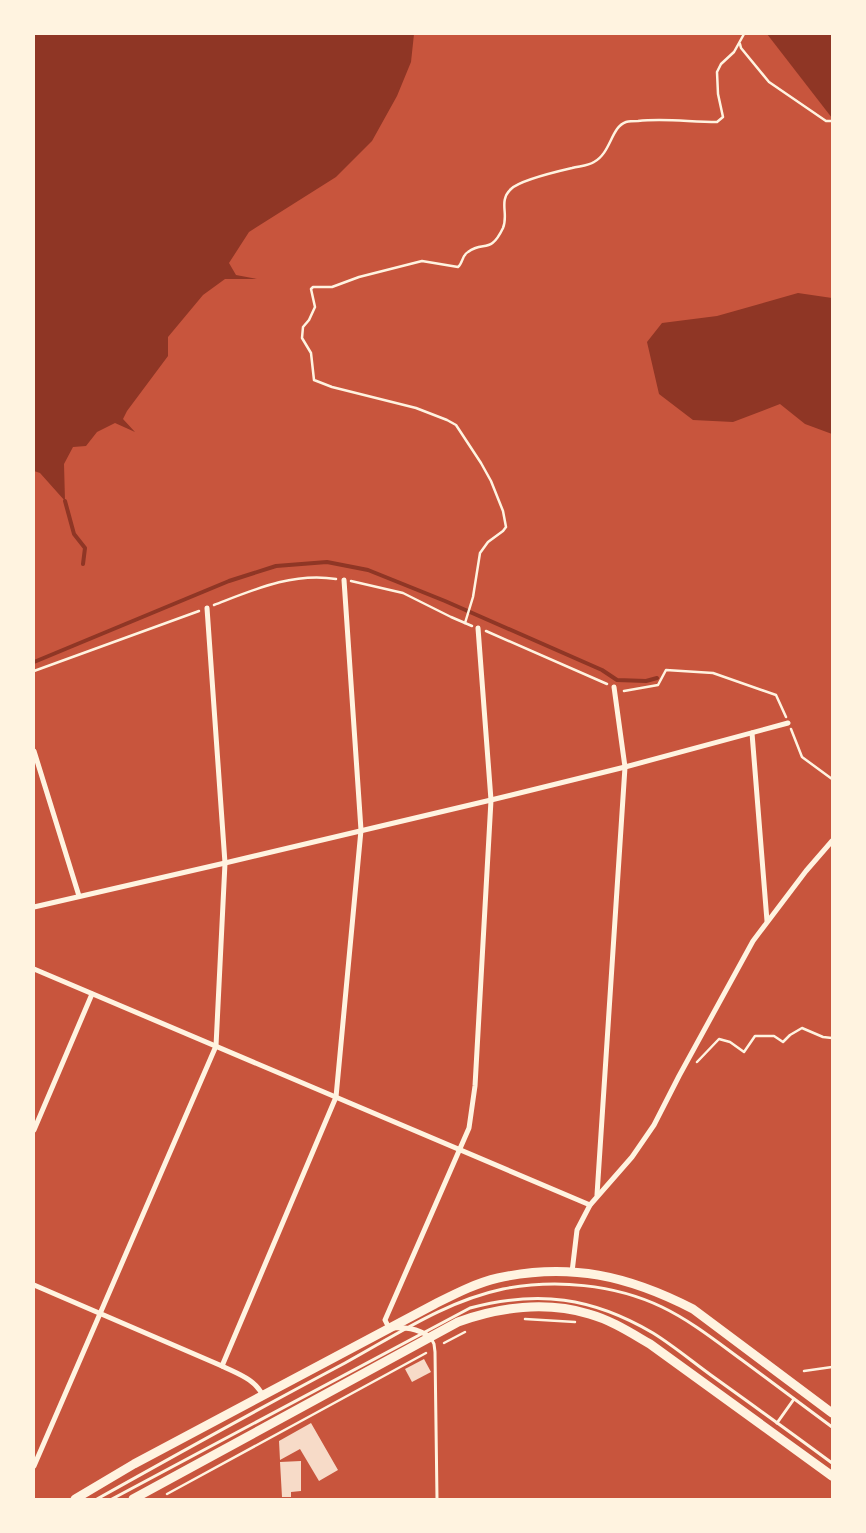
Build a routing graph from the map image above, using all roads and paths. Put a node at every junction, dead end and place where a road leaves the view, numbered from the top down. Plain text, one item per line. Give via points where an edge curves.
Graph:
1 (744, 34) edge
2 (740, 43) junction
3 (832, 122) edge
4 (344, 580) junction
5 (207, 608) junction
6 (465, 624) junction
7 (478, 628) junction
8 (34, 671) edge
9 (614, 687) junction
10 (788, 723) junction
11 (752, 733) junction
12 (34, 751) edge
13 (625, 767) junction
14 (832, 779) edge
15 (491, 800) junction
16 (361, 830) junction
17 (832, 841) edge
18 (225, 863) junction
19 (79, 896) junction
20 (34, 906) edge
21 (767, 921) junction
22 (34, 969) edge
23 (92, 994) junction
24 (832, 1038) edge
25 (216, 1046) junction
26 (694, 1066) dead end
27 (336, 1097) junction
28 (34, 1130) edge
29 (460, 1149) junction
30 (597, 1195) junction
31 (590, 1205) junction
32 (572, 1272) junction
33 (34, 1285) edge
34 (99, 1313) junction
35 (518, 1318) dead end
36 (576, 1322) dead end
37 (409, 1327) junction
38 (389, 1328) junction
39 (466, 1331) dead end
40 (426, 1335) junction
41 (444, 1343) dead end
42 (426, 1353) dead end
43 (222, 1366) junction
44 (832, 1367) edge
45 (804, 1371) dead end
46 (263, 1396) junction
47 (794, 1399) junction
48 (832, 1412) edge
49 (777, 1423) junction
50 (832, 1427) edge
51 (832, 1463) edge
52 (34, 1466) edge
53 (832, 1476) edge
54 (163, 1496) dead end
55 (75, 1499) edge
56 (97, 1499) edge
57 (112, 1499) edge
58 (133, 1499) edge
59 (437, 1499) edge

1 - 2 path
2 - 3 path via 769,82
2 - 6 path via 717,72 723,117 717,122 674,119 627,122 616,130 605,154 594,163 539,177 512,188 504,200 504,221 494,242 466,253 458,267 422,261 332,287 311,289 315,307 303,327 302,338 311,353 316,382 416,408 456,425 491,481 506,527 480,553
4 - 5 path via 322,576 288,579
4 - 6 path via 403,593
4 - 16 street
5 - 8 path
5 - 18 street
6 - 7 path
7 - 9 path
7 - 15 street
9 - 10 path via 624,691 658,685 666,670 712,673 776,695
9 - 13 street
10 - 11 street
10 - 14 path via 802,758
11 - 13 street
11 - 21 street
12 - 19 street
13 - 15 street
13 - 30 street
15 - 16 street
15 - 29 street via 475,1086 469,1128
16 - 18 street
16 - 27 street
17 - 21 street
18 - 19 street
18 - 25 street
19 - 20 street
21 - 30 street via 730,981 654,1124 632,1158
22 - 23 street
23 - 25 street
23 - 28 street
24 - 26 path via 802,1028 783,1042 774,1036 756,1036 744,1052 719,1039
25 - 27 street
25 - 34 street
27 - 29 street
27 - 43 street
29 - 31 street
29 - 38 street via 386,1315
30 - 31 street
31 - 32 street via 577,1230
32 - 38 main road via 534,1272 498,1278 449,1297
32 - 48 main road via 620,1279 693,1309
33 - 34 street
34 - 43 street
34 - 52 street
35 - 36 path
37 - 38 street
37 - 40 street
37 - 47 lane via 472,1297 503,1290 572,1284 616,1291 661,1307 700,1329
37 - 56 lane
38 - 46 main road
39 - 41 path
40 - 49 lane via 470,1308 495,1301 531,1297 570,1300 616,1314 654,1334
40 - 53 main road via 498,1310 532,1306 590,1314 650,1344
40 - 57 lane
40 - 58 main road
40 - 59 lane via 434,1344 435,1352
42 - 54 path
43 - 46 street via 253,1381
44 - 45 path
46 - 55 main road
47 - 49 lane
47 - 50 lane
49 - 51 lane

